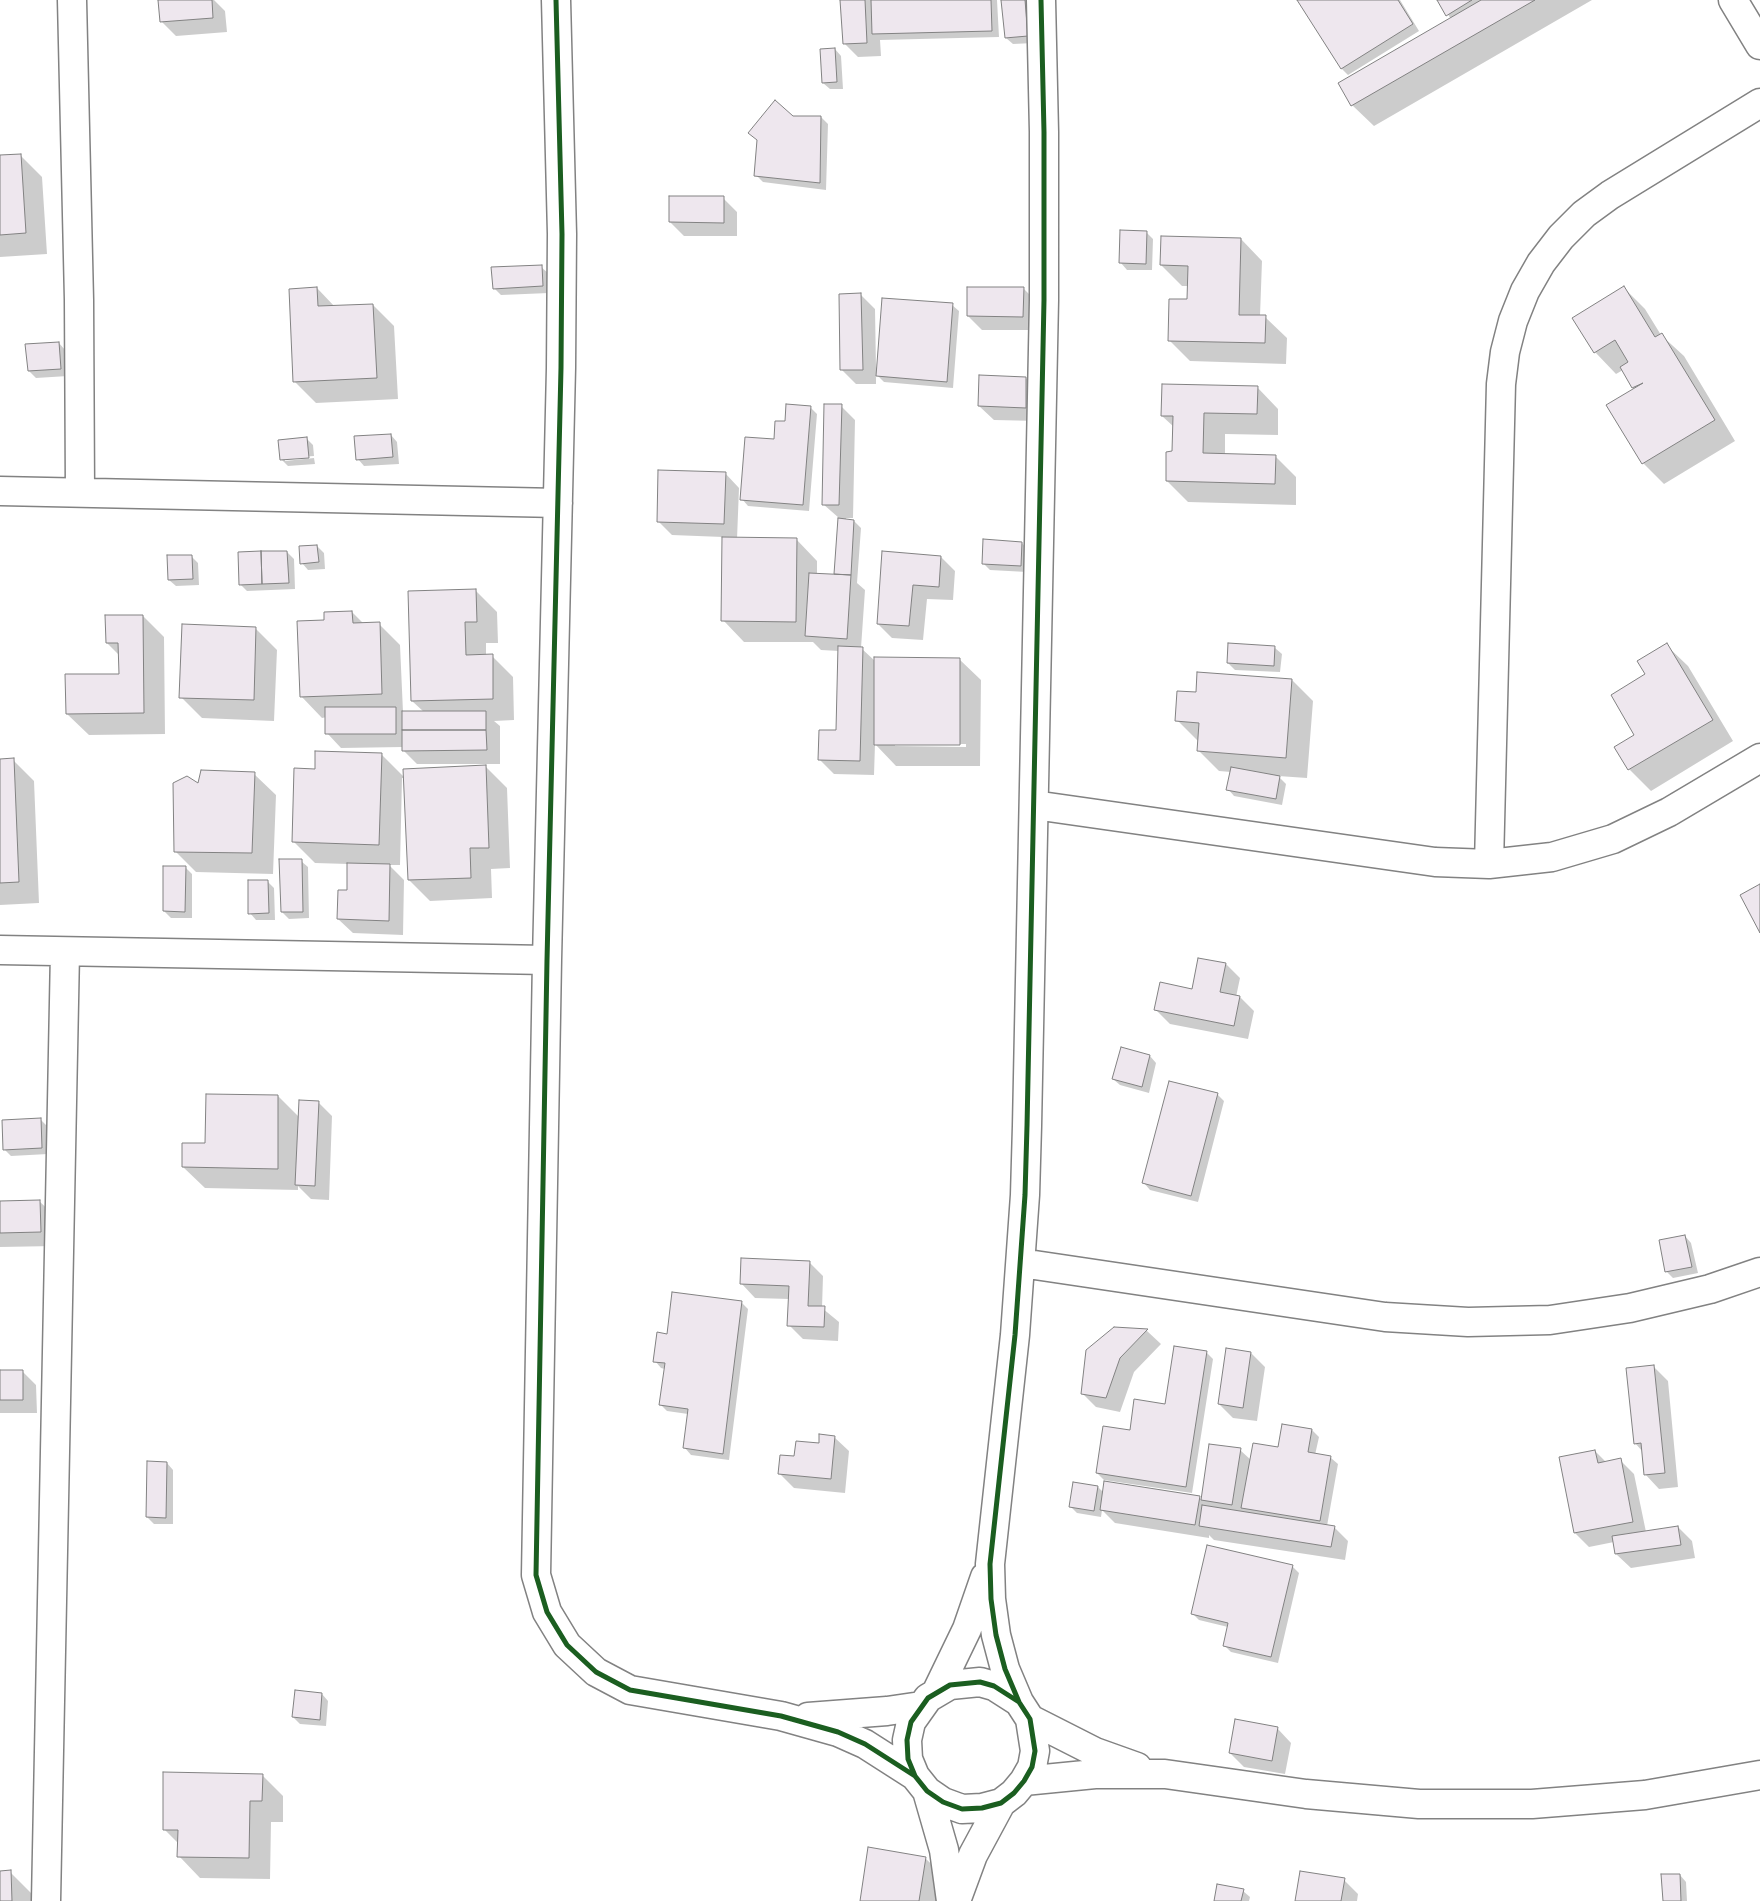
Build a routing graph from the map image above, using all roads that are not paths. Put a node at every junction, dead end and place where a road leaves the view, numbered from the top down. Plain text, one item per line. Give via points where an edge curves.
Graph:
1 (72, 0) edge
2 (556, 0) edge
3 (1041, 0) edge
4 (1733, 0) edge
5 (1760, 46) edge
6 (1760, 103) edge
7 (0, 491) edge
8 (80, 492) junction
9 (558, 503) junction
10 (1760, 758) edge
11 (1034, 805) junction
12 (1489, 864) junction
13 (0, 950) edge
14 (64, 952) junction
15 (547, 960) junction
16 (1021, 1263) junction
17 (1760, 1272) edge
18 (990, 1564) junction
19 (929, 1699) junction
20 (1025, 1710) junction
21 (781, 1716) junction
22 (1165, 1774) junction
23 (1760, 1775) edge
24 (1024, 1782) junction
25 (921, 1783) junction
26 (1000, 1802) junction
27 (46, 1901) edge
28 (952, 1901) edge
29 (956, 1901) edge

1 - 8 street via 80,300
2 - 9 street via 562,234
3 - 11 street via 1045,216
4 - 5 street
6 - 12 street via 1584,214 1542,263 1525,291 1513,321 1501,384
7 - 8 street
8 - 9 street
9 - 15 street
10 - 12 street via 1669,812 1613,840 1552,857
11 - 12 street via 1435,862
11 - 16 street
13 - 14 street
14 - 15 street
14 - 27 street
15 - 21 street via 536,1536 536,1576 547,1612 567,1645 596,1672 630,1690
16 - 17 street via 1386,1317 1468,1322 1550,1320 1630,1308 1710,1289
16 - 18 street
18 - 19 street via 967,1629
18 - 20 street via 996,1635 1005,1669
19 - 20 street via 965,1682 980,1682 994,1686
19 - 21 street via 851,1714
19 - 25 street via 912,1722 907,1740 908,1758
20 - 22 street via 1095,1752
20 - 24 street via 1035,1751 1032,1767
21 - 25 street via 838,1732 865,1744
22 - 23 street via 1306,1794 1419,1804 1532,1804 1645,1795
22 - 24 street via 1095,1774
24 - 26 street
25 - 26 street via 943,1802 962,1808 982,1808
25 - 28 street via 944,1850
26 - 29 street via 973,1855

